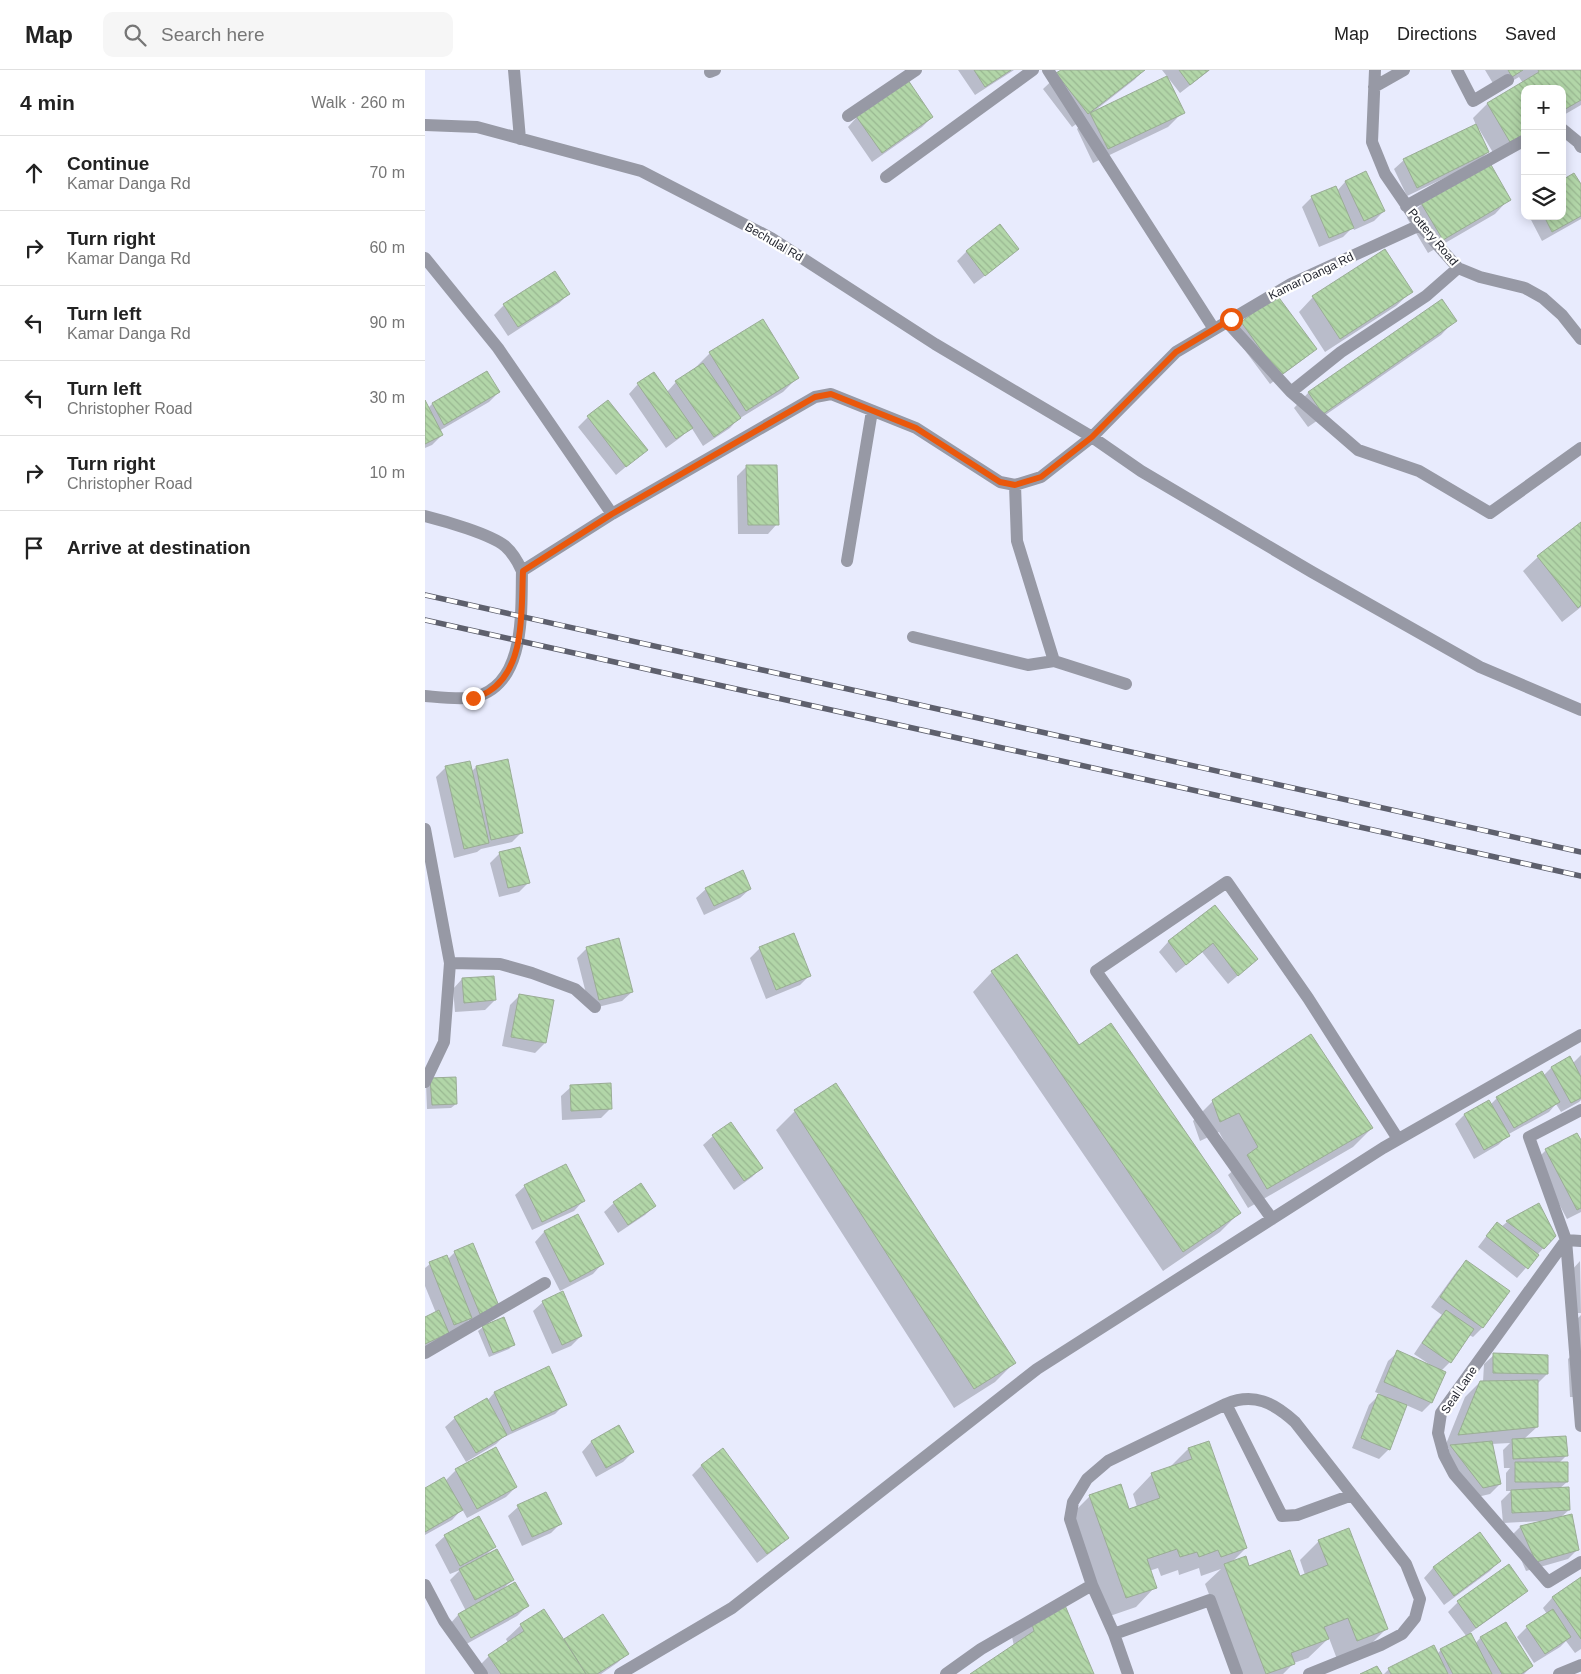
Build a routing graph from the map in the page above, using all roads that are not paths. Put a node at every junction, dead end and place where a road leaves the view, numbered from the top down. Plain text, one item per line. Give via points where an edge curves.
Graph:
1 (514, 70) edge
2 (916, 70) edge
3 (1033, 70) edge
4 (1048, 70) edge
5 (1375, 70) edge
6 (1404, 70) edge
7 (1457, 70) edge
8 (1508, 80) dead end
9 (1374, 87) junction
10 (847, 116) dead end
11 (425, 125) edge
12 (1563, 130) edge
13 (520, 139) junction
14 (1521, 142) edge
15 (1581, 147) edge
16 (886, 177) dead end
17 (1407, 206) junction
18 (1420, 225) junction
19 (425, 258) edge
20 (1458, 268) junction
21 (1227, 322) junction
22 (1214, 329) junction
23 (1581, 340) edge
24 (1291, 392) junction
25 (872, 411) junction
26 (1092, 437) junction
27 (1581, 448) edge
28 (1015, 485) junction
29 (612, 514) junction
30 (425, 516) edge
31 (847, 561) dead end
32 (523, 571) junction
33 (913, 636) dead end
34 (1054, 661) junction
35 (1126, 684) dead end
36 (425, 696) edge
37 (1581, 710) edge
38 (425, 829) edge
39 (450, 963) junction
40 (595, 1007) dead end
41 (1581, 1035) edge
42 (425, 1082) edge
43 (1581, 1110) edge
44 (1398, 1139) junction
45 (1272, 1219) junction
46 (1566, 1240) junction
47 (1581, 1241) edge
48 (545, 1283) dead end
49 (425, 1353) edge
50 (1226, 1404) junction
51 (1581, 1426) edge
52 (1351, 1495) junction
53 (1581, 1562) edge
54 (425, 1585) edge
55 (1092, 1585) junction
56 (1114, 1634) junction
57 (1581, 1665) edge
58 (482, 1674) edge
59 (620, 1674) edge
60 (946, 1674) edge
61 (1129, 1674) edge
62 (1237, 1674) edge
63 (1309, 1674) edge
64 (1559, 1674) edge

1 - 13 street
2 - 10 street
3 - 16 street
4 - 22 street
5 - 9 street, Pottery Road
6 - 9 street
7 - 8 street via 1473,101
9 - 17 street, Pottery Road via 1372,142 1385,174
11 - 13 street, Bechulal Rd via 477,127
12 - 15 street
13 - 26 street, Bechulal Rd via 641,171 762,234 935,344
14 - 17 street
17 - 18 street, Pottery Road
18 - 20 street, Pottery Road
18 - 21 street, Kamar Danga Rd via 1291,284
19 - 29 street via 498,348
20 - 23 street, Pottery Road via 1525,288 1543,298
20 - 24 street via 1426,296 1341,352
21 - 22 street, Kamar Danga Rd
21 - 24 street
22 - 26 street, Kamar Danga Rd via 1176,352
24 - 27 street via 1358,450 1419,471 1490,513
25 - 28 street via 916,428 1000,482
25 - 29 street via 831,394 815,397
25 - 31 street
26 - 28 street, Kamar Danga Rd via 1041,477
26 - 37 street, Bechulal Rd via 1141,471 1480,667
28 - 34 street via 1017,541
29 - 32 street
30 - 32 street via 490,537 514,555
32 - 36 street via 520,639 507,673 487,693 473,698
33 - 34 street via 1028,665
34 - 35 street
38 - 39 street
39 - 40 street via 501,964 532,973 575,989
39 - 42 street via 444,1042
41 - 44 street
43 - 46 street via 1529,1137
44 - 45 street
44 - 45 street via 1308,998 1227,882 1096,971
45 - 59 street via 1037,1369 733,1608
46 - 47 street
46 - 51 street
46 - 53 street, Seal Lane via 1441,1413 1437,1433 1443,1455 1454,1474 1548,1582
48 - 49 street
50 - 52 street via 1259,1399 1282,1410 1295,1422
50 - 52 street via 1282,1516
50 - 55 street via 1108,1461 1087,1479 1073,1502 1070,1519
52 - 63 street via 1406,1564 1420,1599 1415,1618 1402,1634
54 - 58 street via 445,1621
55 - 56 street
55 - 60 street via 981,1649
56 - 61 street
56 - 62 street via 1210,1600
57 - 64 street

